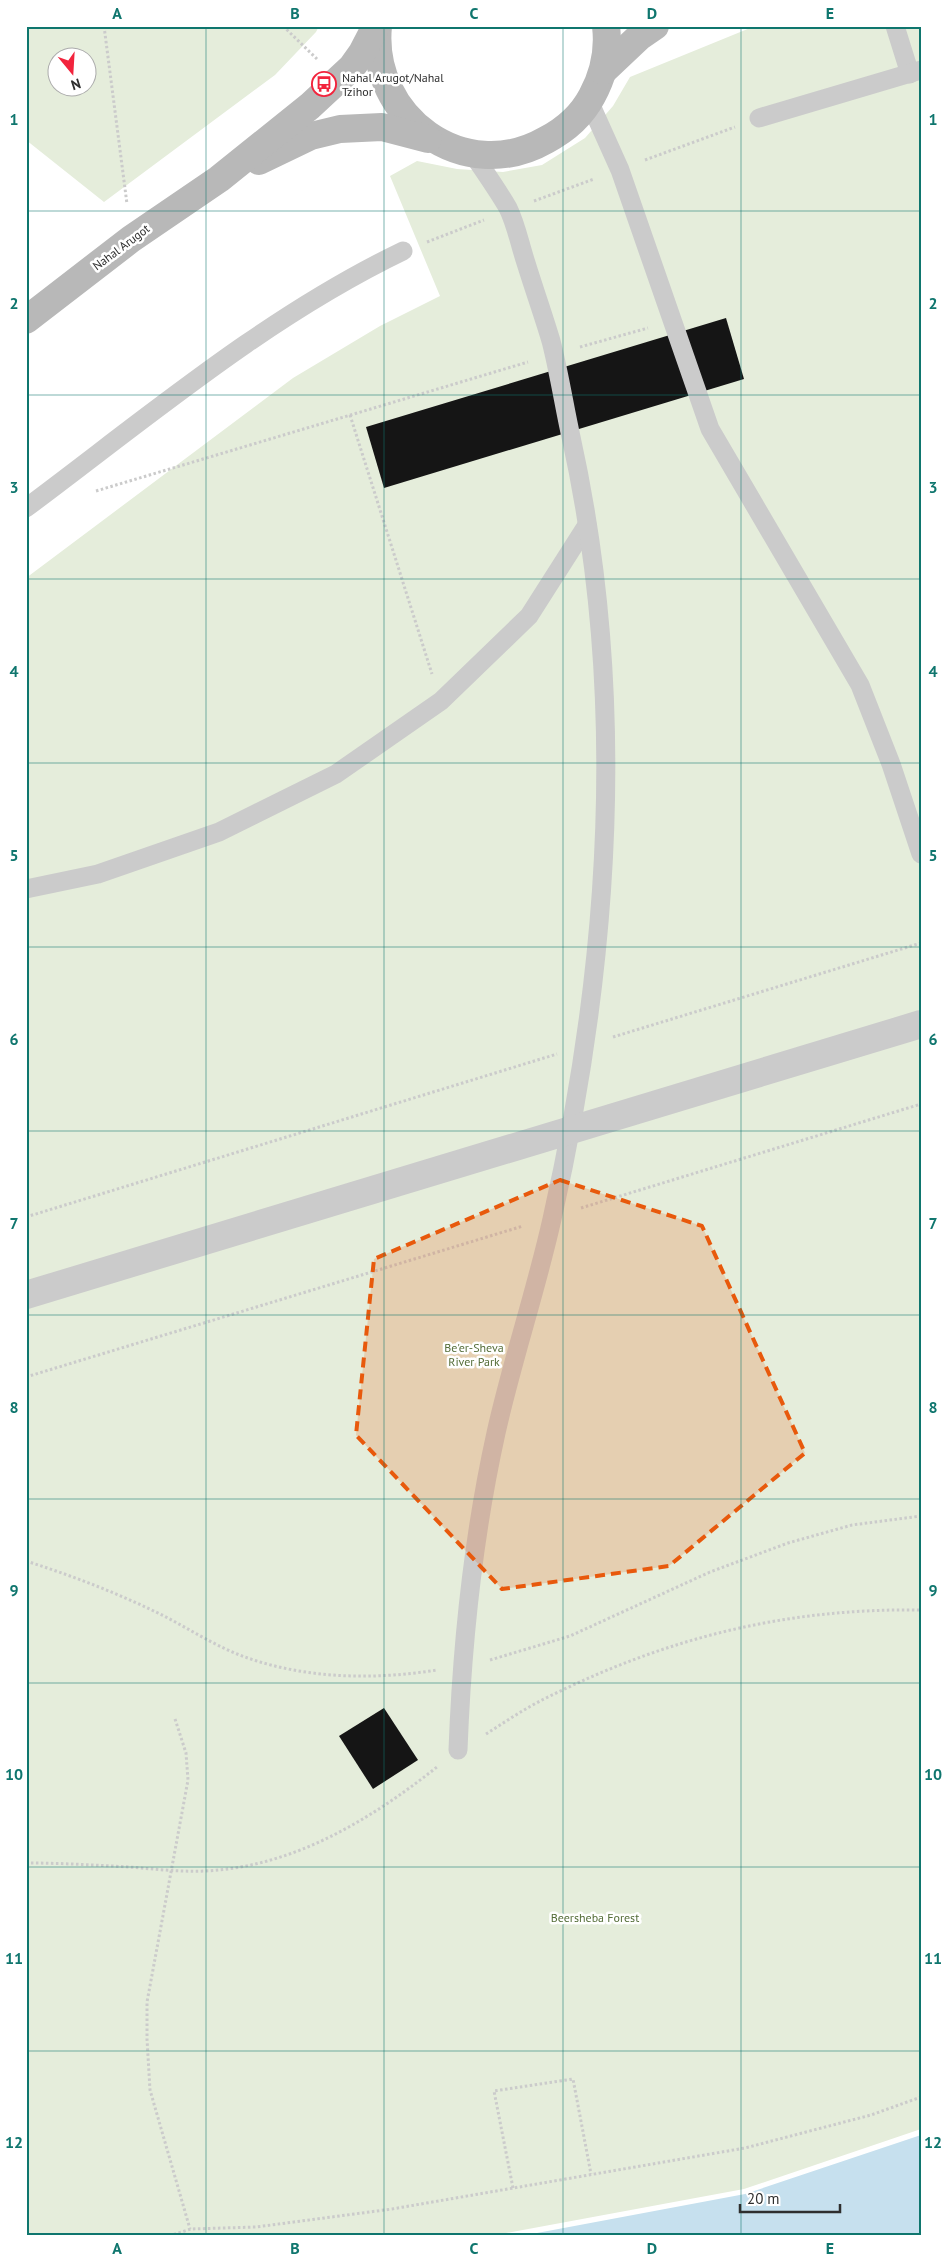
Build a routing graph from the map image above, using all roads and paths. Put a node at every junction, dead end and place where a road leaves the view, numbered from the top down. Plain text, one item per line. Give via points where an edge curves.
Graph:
1 (104, 26) edge
2 (283, 26) edge
3 (377, 26) edge
4 (606, 26) edge
5 (655, 26) edge
6 (895, 26) edge
7 (603, 71) junction
8 (915, 72) edge
9 (339, 80) junction
10 (589, 102) junction
11 (759, 118) joint
12 (439, 142) junction
13 (472, 153) junction
14 (620, 170) junction
15 (219, 179) junction
16 (509, 211) junction
17 (131, 239) junction
18 (403, 251) joint
19 (26, 320) edge
20 (673, 322) junction
21 (553, 354) junction
22 (350, 415) junction
23 (93, 492) dead end
24 (26, 508) edge
25 (587, 525) junction
26 (441, 701) junction
27 (921, 854) edge
28 (26, 889) edge
29 (921, 943) edge
30 (921, 1024) edge
31 (584, 1046) junction
32 (921, 1104) edge
33 (570, 1130) junction
34 (553, 1216) junction
35 (26, 1217) edge
36 (26, 1295) edge
37 (26, 1378) edge
38 (174, 1719) dead end
39 (458, 1750) dead end
40 (921, 2097) edge
41 (591, 2174) junction
42 (512, 2188) junction
43 (190, 2229) junction
44 (169, 2236) edge

1 - 17 path
2 - 9 path
3 - 9 street, Nahal Arugot via 362,53
3 - 12 street via 378,57 389,92 410,121
4 - 7 street
5 - 7 street
6 - 8 lane
7 - 10 street
8 - 11 lane
9 - 15 street, Nahal Arugot
10 - 13 street via 567,127 539,144 506,154
10 - 14 lane
11 - 14 path
12 - 13 street
12 - 15 street, Nahal Arugot via 382,127 340,129 311,136
13 - 16 lane
14 - 16 path
14 - 20 lane
15 - 17 street, Nahal Arugot
16 - 18 path
16 - 21 lane
17 - 19 street, Nahal Arugot
18 - 24 lane via 331,288 278,321
20 - 21 path
20 - 27 lane via 710,429 860,685
21 - 22 path
21 - 25 lane
22 - 23 path
22 - 26 path
25 - 26 lane via 530,616
25 - 31 lane via 596,585 605,698 606,806 601,910
26 - 28 lane via 336,774 219,832 98,874
29 - 31 path
30 - 33 street
31 - 33 lane
31 - 35 path
32 - 34 path
33 - 34 lane
33 - 36 street
34 - 37 path
34 - 39 lane via 507,1386 487,1476 467,1613
38 - 43 path via 186,1754 188,1780 147,2002 147,2039 150,2090
40 - 41 path via 871,2115 745,2148
41 - 42 path
41 - 42 path via 573,2079 494,2091
42 - 43 path via 256,2227
43 - 44 path

